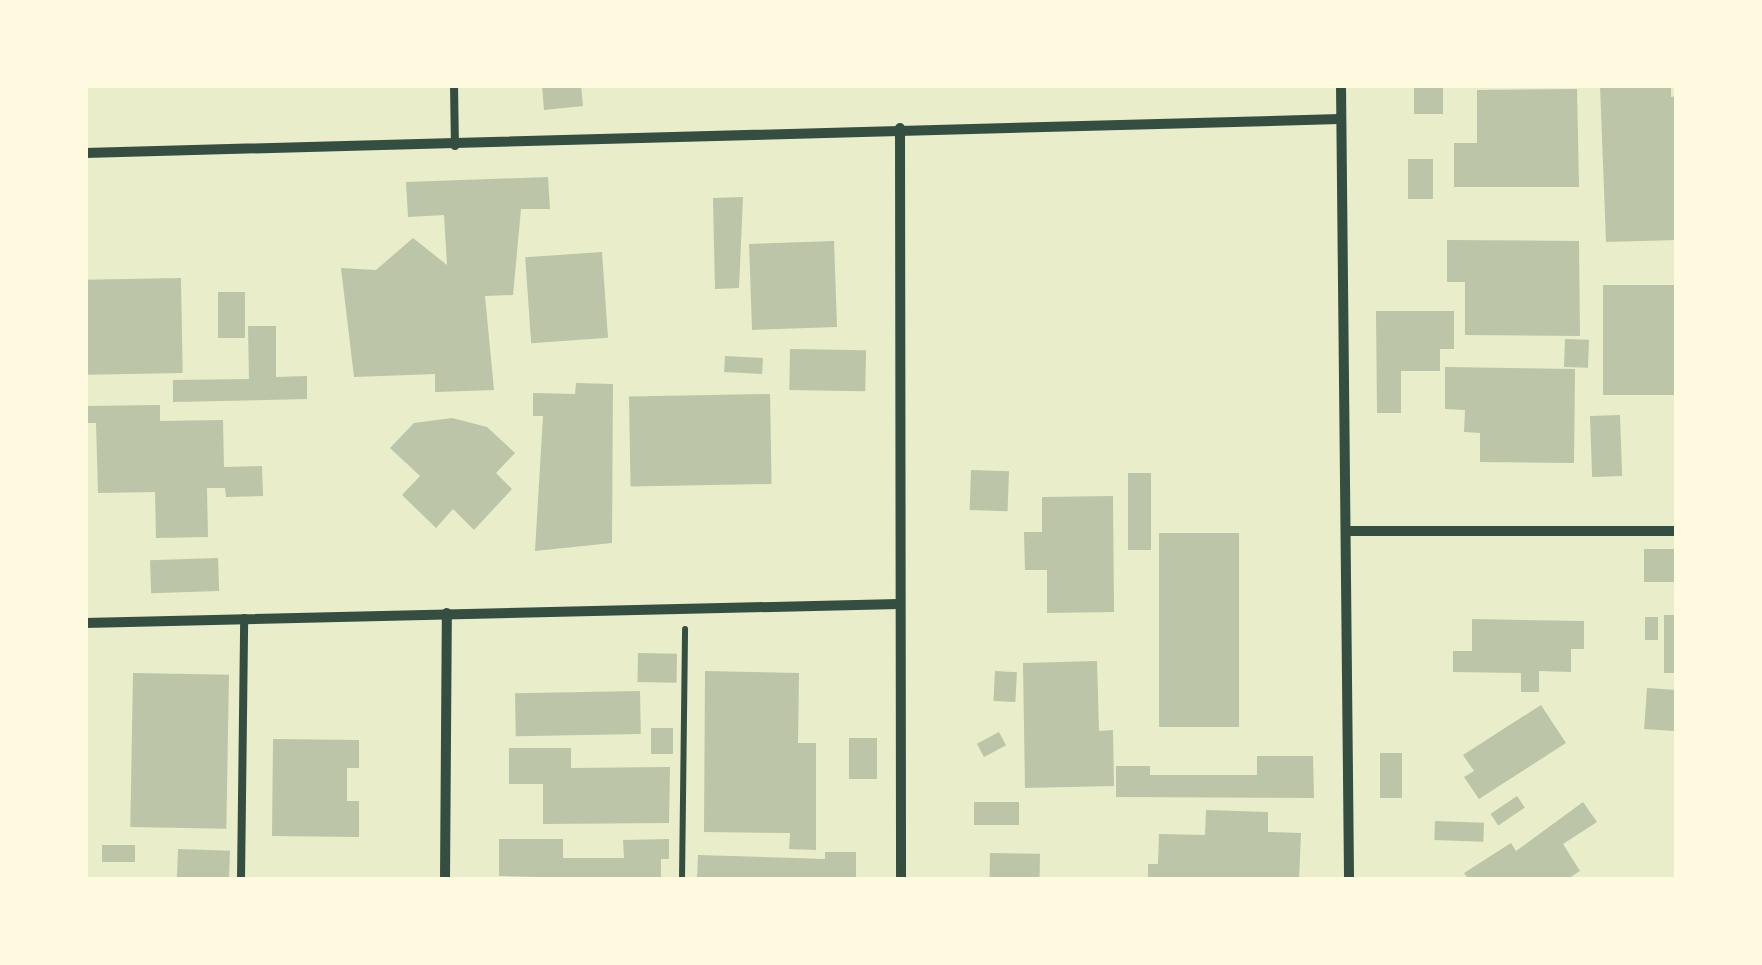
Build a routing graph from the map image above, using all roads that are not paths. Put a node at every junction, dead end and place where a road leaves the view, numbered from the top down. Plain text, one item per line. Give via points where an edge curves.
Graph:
1 (454, 85) edge
2 (1341, 85) edge
3 (1340, 118) junction
4 (900, 128) junction
5 (455, 146) junction
6 (85, 153) edge
7 (1350, 531) junction
8 (1677, 531) edge
9 (899, 604) junction
10 (447, 613) junction
11 (244, 618) junction
12 (85, 623) edge
13 (240, 880) edge
14 (445, 880) edge
15 (901, 880) edge
16 (1349, 880) edge

1 - 5 lane
2 - 3 street
3 - 4 street
3 - 7 street
4 - 5 street
4 - 9 street
5 - 6 street
7 - 8 street
7 - 16 street
9 - 10 street
9 - 15 street
10 - 11 street
10 - 14 street
11 - 12 street
11 - 13 lane

